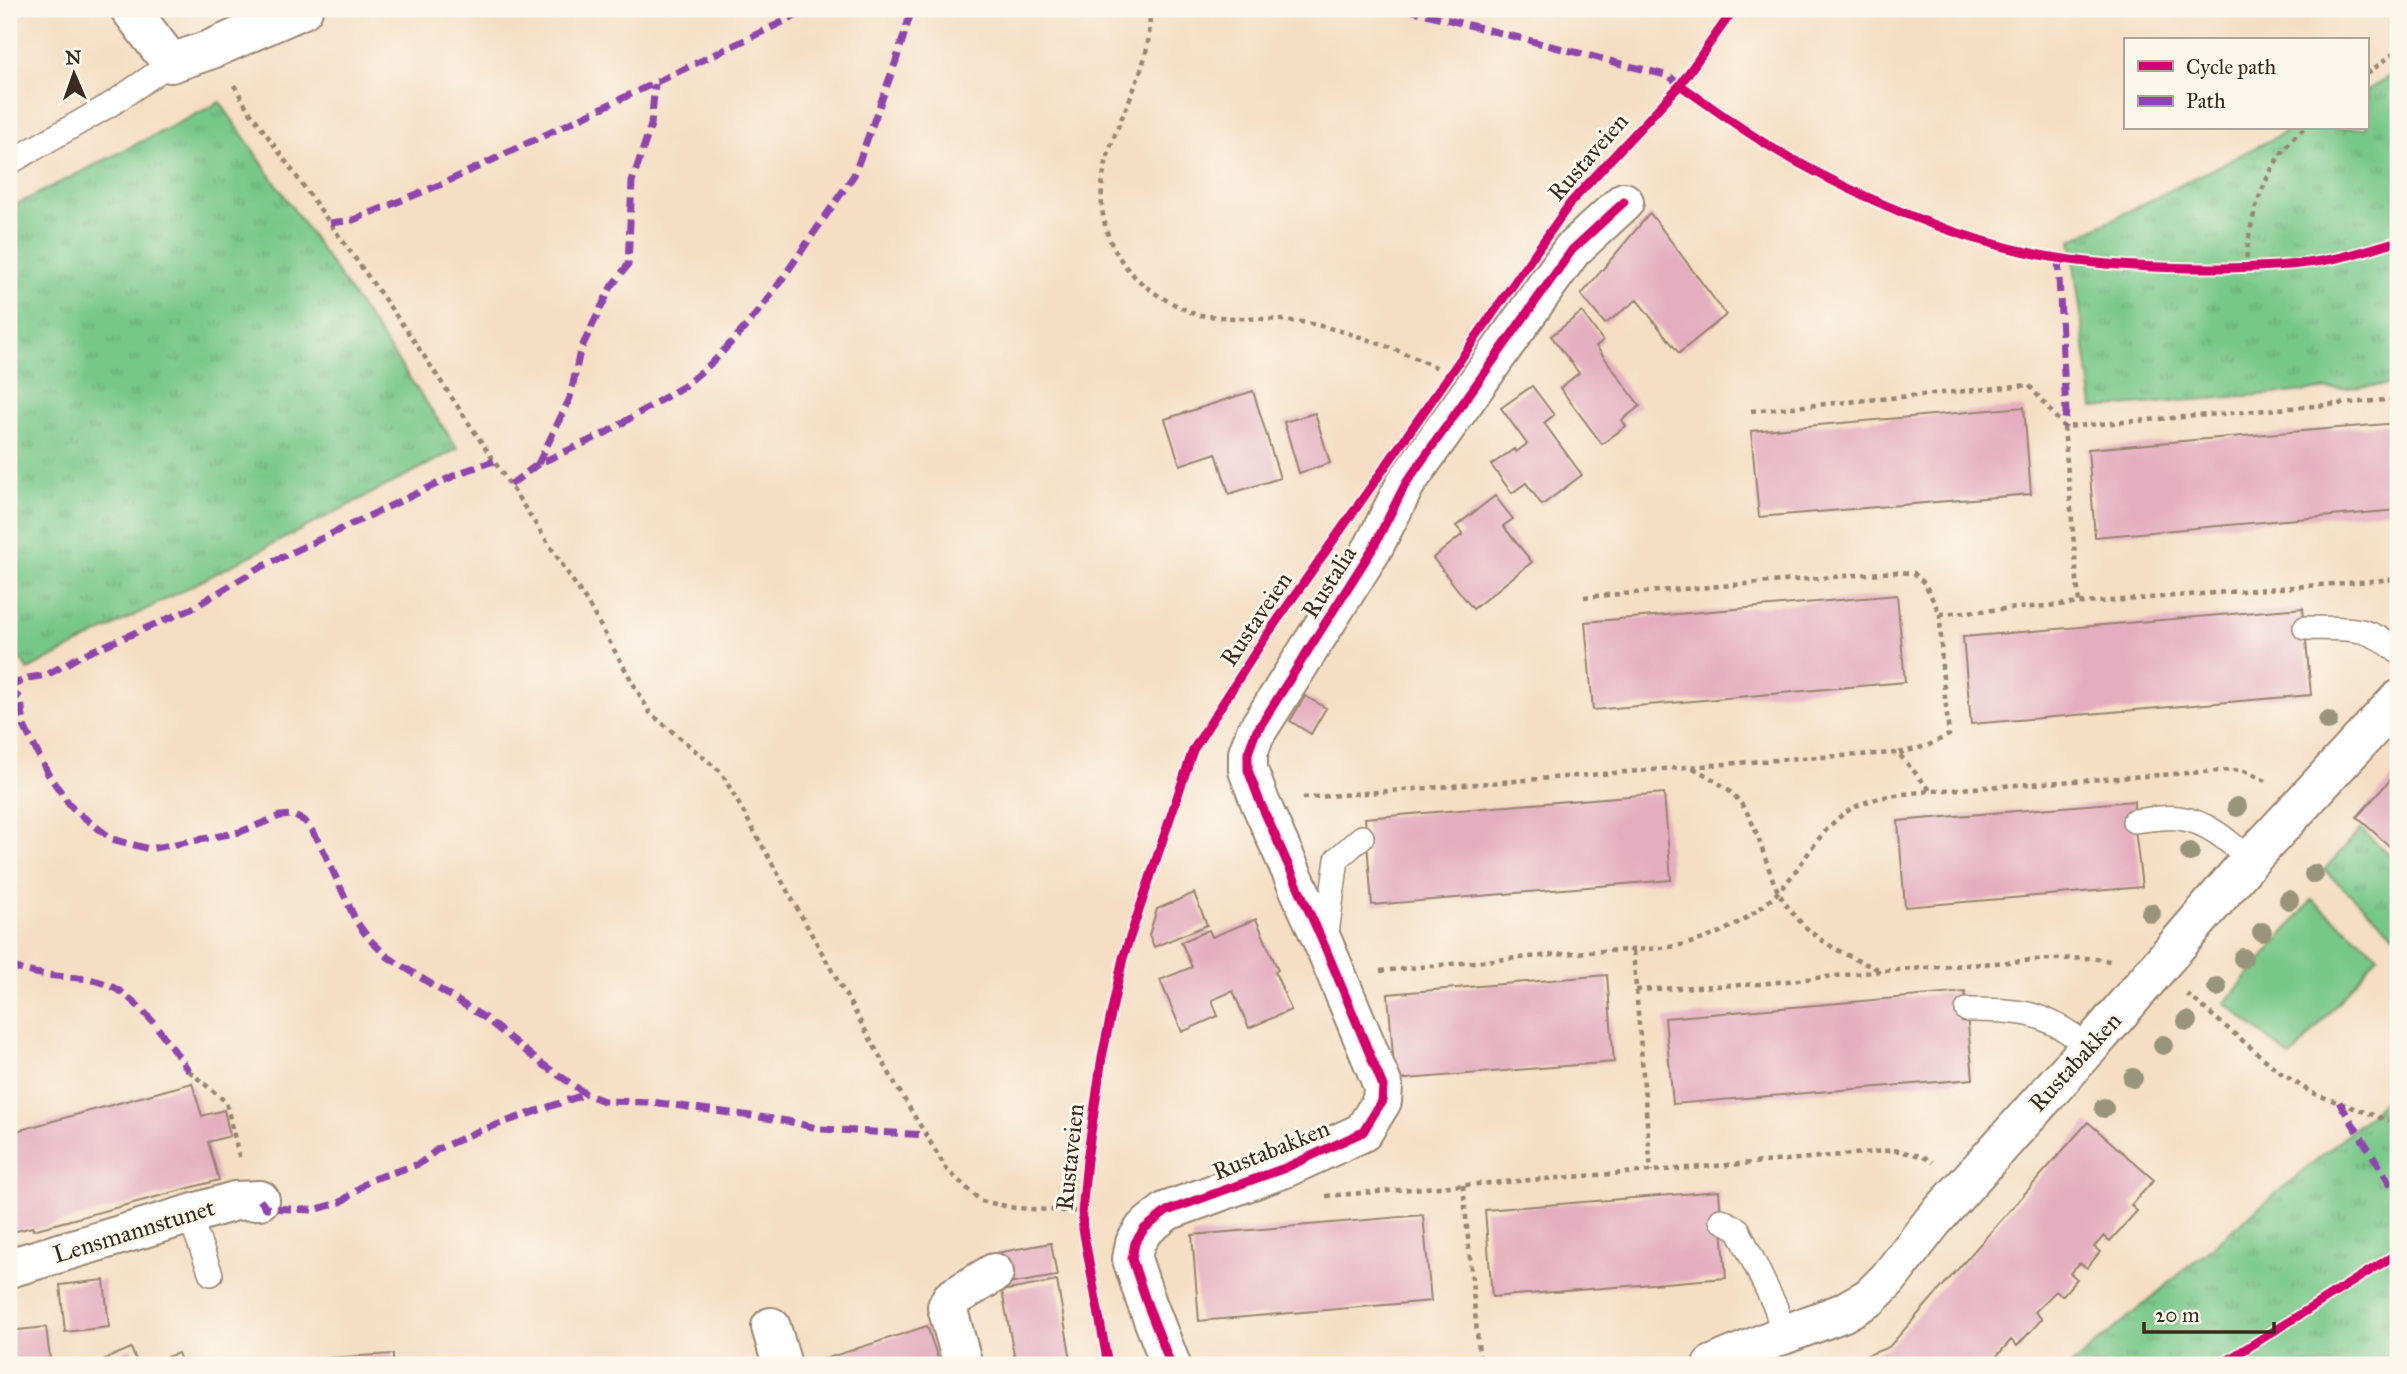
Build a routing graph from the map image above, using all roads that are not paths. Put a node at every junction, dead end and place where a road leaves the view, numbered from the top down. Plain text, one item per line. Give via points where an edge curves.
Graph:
1 (130, 9) edge
2 (303, 9) edge
3 (171, 62) junction
4 (9, 163) edge
5 (1624, 202) dead end
6 (2305, 628) dead end
7 (2398, 652) edge
8 (2398, 701) edge
9 (2134, 821) dead end
10 (1362, 837) dead end
11 (2250, 860) junction
12 (1331, 962) junction
13 (1967, 1010) dead end
14 (2089, 1047) junction
15 (260, 1200) dead end
16 (189, 1215) junction
17 (1721, 1220) dead end
18 (9, 1268) edge
19 (994, 1273) dead end
20 (211, 1274) dead end
21 (772, 1327) dead end
22 (1783, 1335) junction
23 (782, 1365) edge
24 (963, 1365) edge
25 (1171, 1365) edge
26 (1712, 1365) edge

1 - 3 street
2 - 3 street
3 - 4 lane via 113,103
5 - 12 street, Rustalia via 1572,250 1406,483 1373,548 1255,734 1248,770
6 - 7 lane via 2362,630
8 - 11 street, Rustabakken
9 - 11 lane via 2179,818 2196,823
10 - 12 lane via 1337,859
11 - 14 street, Rustabakken
12 - 25 street, Rustabakken via 1382,1086 1382,1101 1363,1132 1285,1168 1167,1211 1144,1229 1132,1259
13 - 14 lane via 2017,1011 2046,1018
14 - 22 street, Rustabakken via 1870,1297
15 - 16 street, Lensmannstunet via 235,1201
16 - 18 street, Lensmannstunet
16 - 20 lane
17 - 22 lane via 1738,1229 1776,1308
19 - 24 street via 951,1299 947,1307
21 - 23 street
22 - 26 street, Rustabakken

